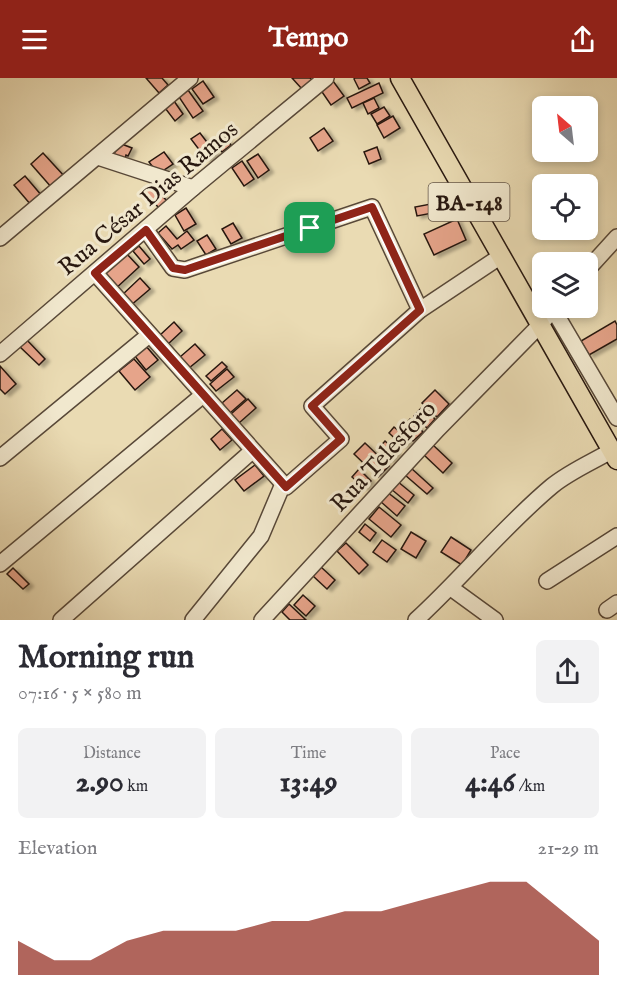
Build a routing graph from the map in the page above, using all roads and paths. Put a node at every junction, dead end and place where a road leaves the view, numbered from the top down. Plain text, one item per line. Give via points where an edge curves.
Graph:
1 (190, 78) edge
2 (326, 78) edge
3 (400, 78) edge
4 (98, 157) junction
5 (193, 188) junction
6 (146, 230) junction
7 (617, 237) edge
8 (0, 238) edge
9 (501, 256) junction
10 (598, 258) edge
11 (95, 273) junction
12 (420, 310) junction
13 (545, 318) edge
14 (559, 318) edge
15 (540, 325) junction
16 (149, 335) junction
17 (0, 354) edge
18 (203, 395) junction
19 (617, 418) edge
20 (251, 452) dead end
21 (614, 455) edge
22 (0, 458) edge
23 (283, 484) junction
24 (617, 536) edge
25 (0, 564) edge
26 (547, 581) dead end
27 (451, 588) junction
28 (61, 620) edge
29 (194, 620) edge
30 (262, 620) edge
31 (416, 620) edge
32 (495, 620) edge

1 - 4 street
2 - 5 street, Rua César Dias Ramos
3 - 9 main road, BA-148
4 - 5 street
4 - 8 street
5 - 6 street, Rua César Dias Ramos
6 - 11 street, Rua César Dias Ramos
6 - 12 street via 173,268 185,270 372,207
7 - 10 street
9 - 12 street
9 - 15 main road, BA-148
11 - 16 street
11 - 17 street, Rua César Dias Ramos
12 - 23 street via 312,406 341,439 286,487
13 - 15 street, Rua Telesforo
14 - 19 street
15 - 21 main road, BA-148
15 - 30 street, Rua Telesforo
16 - 18 street
16 - 22 street
18 - 23 street
18 - 25 street
20 - 28 street
21 - 27 street via 553,485
23 - 29 street via 261,536
24 - 26 street
27 - 31 street
27 - 32 street

